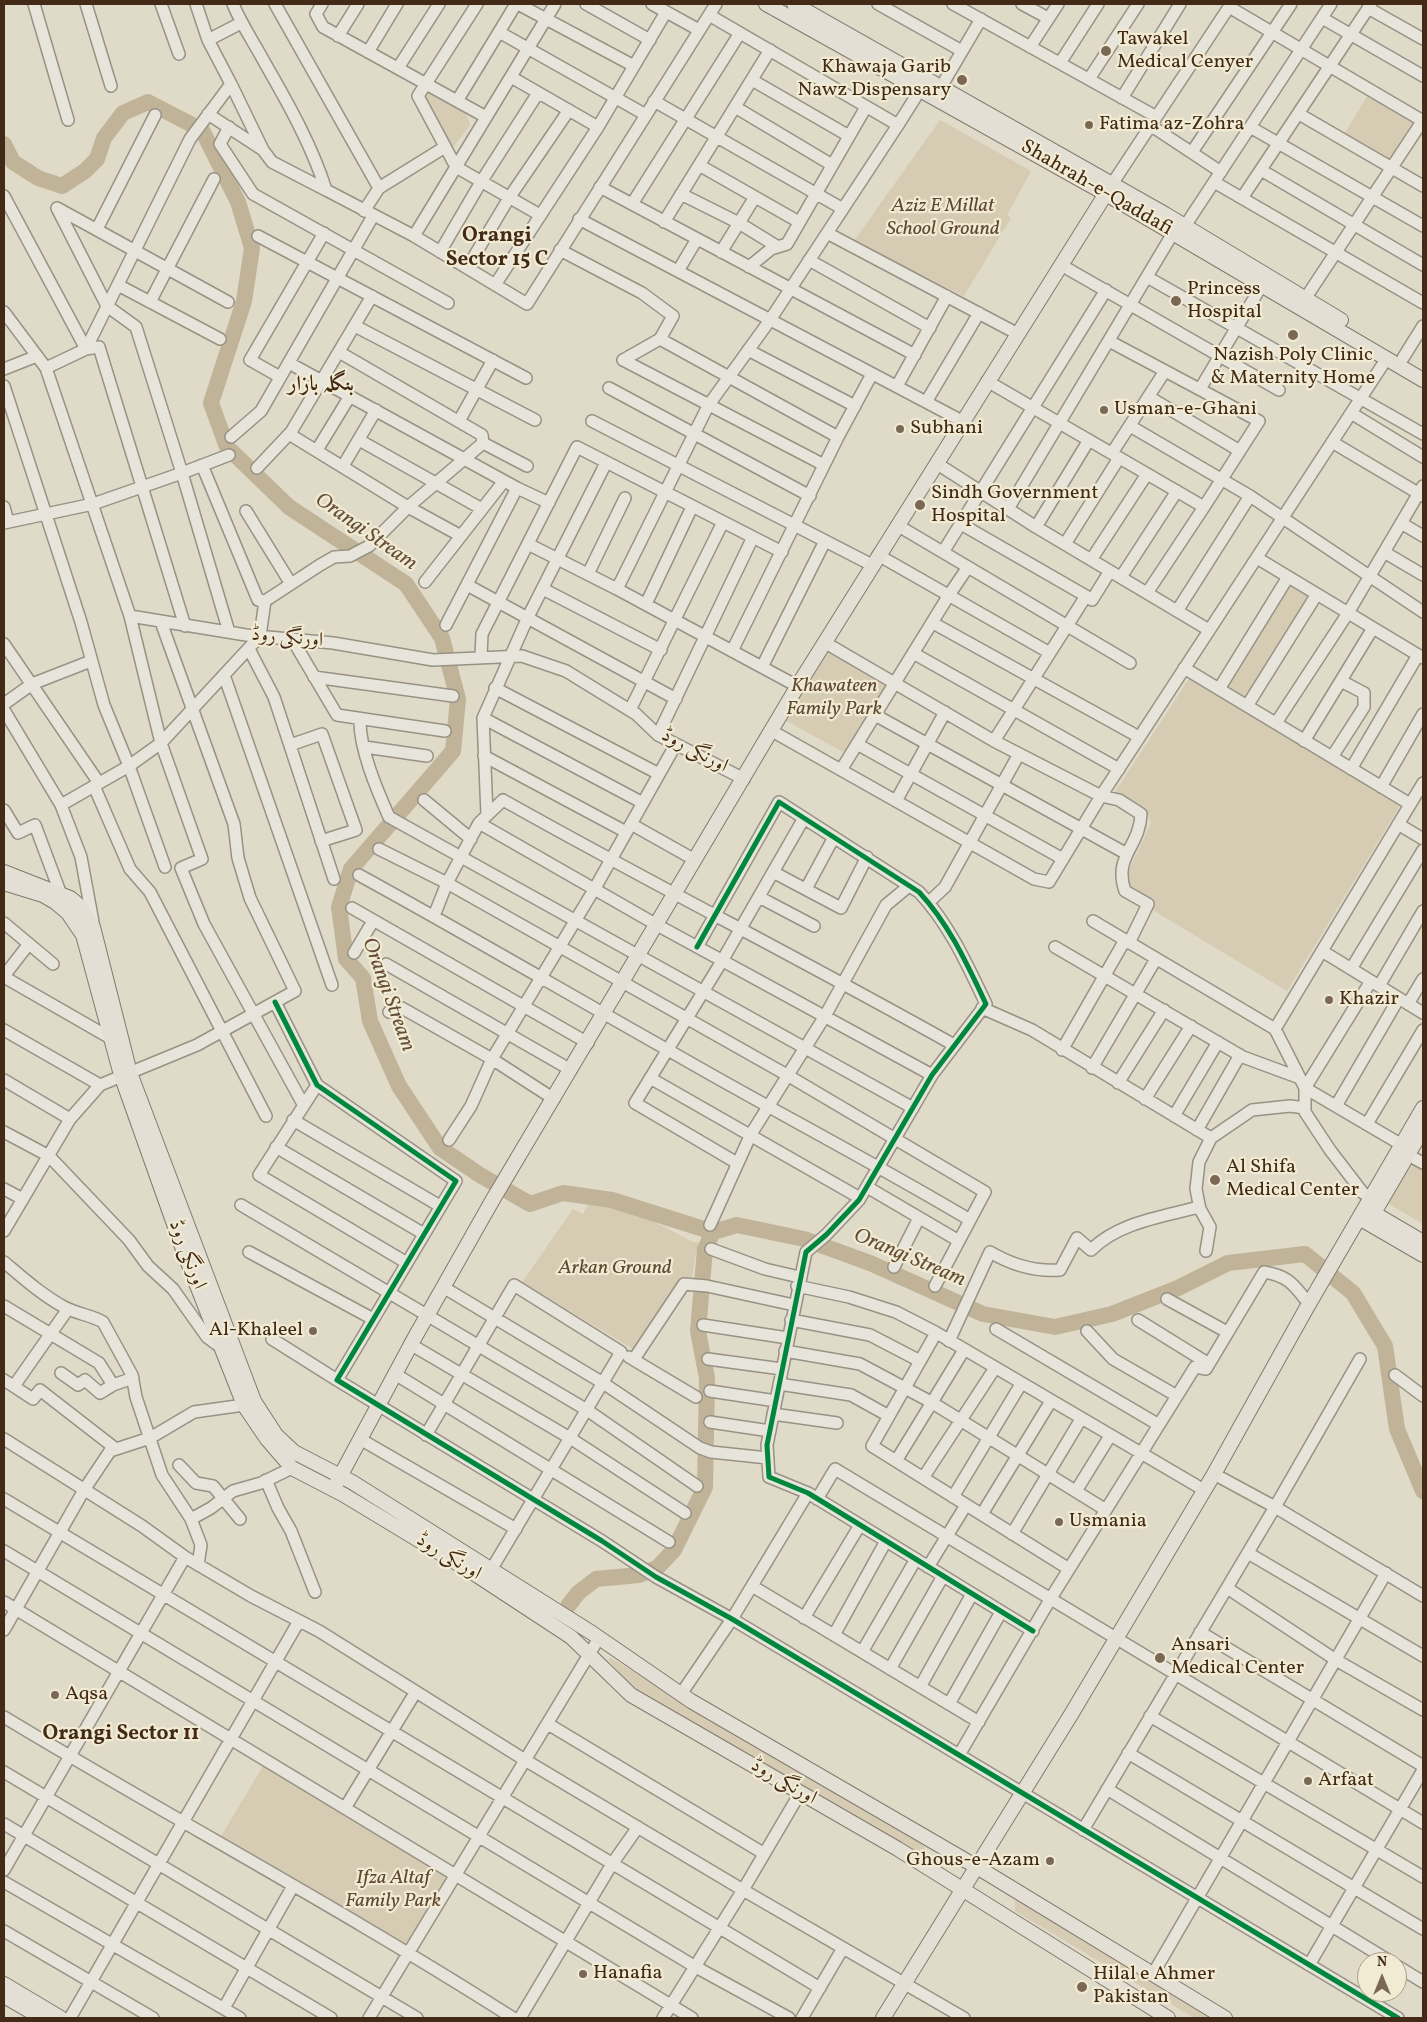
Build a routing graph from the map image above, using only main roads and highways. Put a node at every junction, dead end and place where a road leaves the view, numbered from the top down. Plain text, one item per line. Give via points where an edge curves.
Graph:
1 (766, 4) edge
2 (794, 4) edge
3 (1109, 189) junction
4 (1179, 230) junction
5 (1423, 369) edge
6 (1423, 380) edge
7 (4, 872) edge
8 (4, 883) edge
9 (126, 1074) junction
10 (1423, 1108) edge
11 (1423, 1128) edge
12 (1405, 1150) junction
13 (1365, 1215) junction
14 (1423, 1242) edge
15 (1423, 1255) edge
16 (341, 1483) junction
17 (977, 1867) junction
18 (962, 1891) junction
19 (4, 1984) edge
20 (4, 1996) edge
21 (42, 2018) edge
22 (61, 2018) edge
23 (883, 2018) edge
24 (1168, 2018) edge
25 (1225, 2018) edge

1 - 3 main road, Shahrah-e-Qaddafi via 920,90
2 - 3 main road, Shahrah-e-Qaddafi via 941,87
3 - 4 main road, Shahrah-e-Qaddafi
3 - 16 main road via 797,686 410,1344 360,1439
4 - 5 main road, Shahrah-e-Qaddafi
4 - 6 main road, Shahrah-e-Qaddafi via 1262,285
7 - 9 main road via 70,898 81,907 94,927
8 - 9 main road, اورنگی روڈ via 43,895 68,913 83,935 112,1040
9 - 16 main road via 254,1401 276,1435 294,1452
9 - 16 main road, اورنگی روڈ via 185,1255 244,1405 292,1468
10 - 12 main road
11 - 12 main road
12 - 13 main road
13 - 14 main road
13 - 15 main road
13 - 17 main road via 1308,1307 1214,1474
16 - 17 main road, اورنگی روڈ via 491,1570 681,1694
16 - 18 main road, اورنگی روڈ via 571,1637 631,1695 898,1849
17 - 18 main road
17 - 25 main road, اورنگی روڈ
18 - 23 main road
18 - 24 main road, اورنگی روڈ
19 - 22 main road
20 - 21 main road

